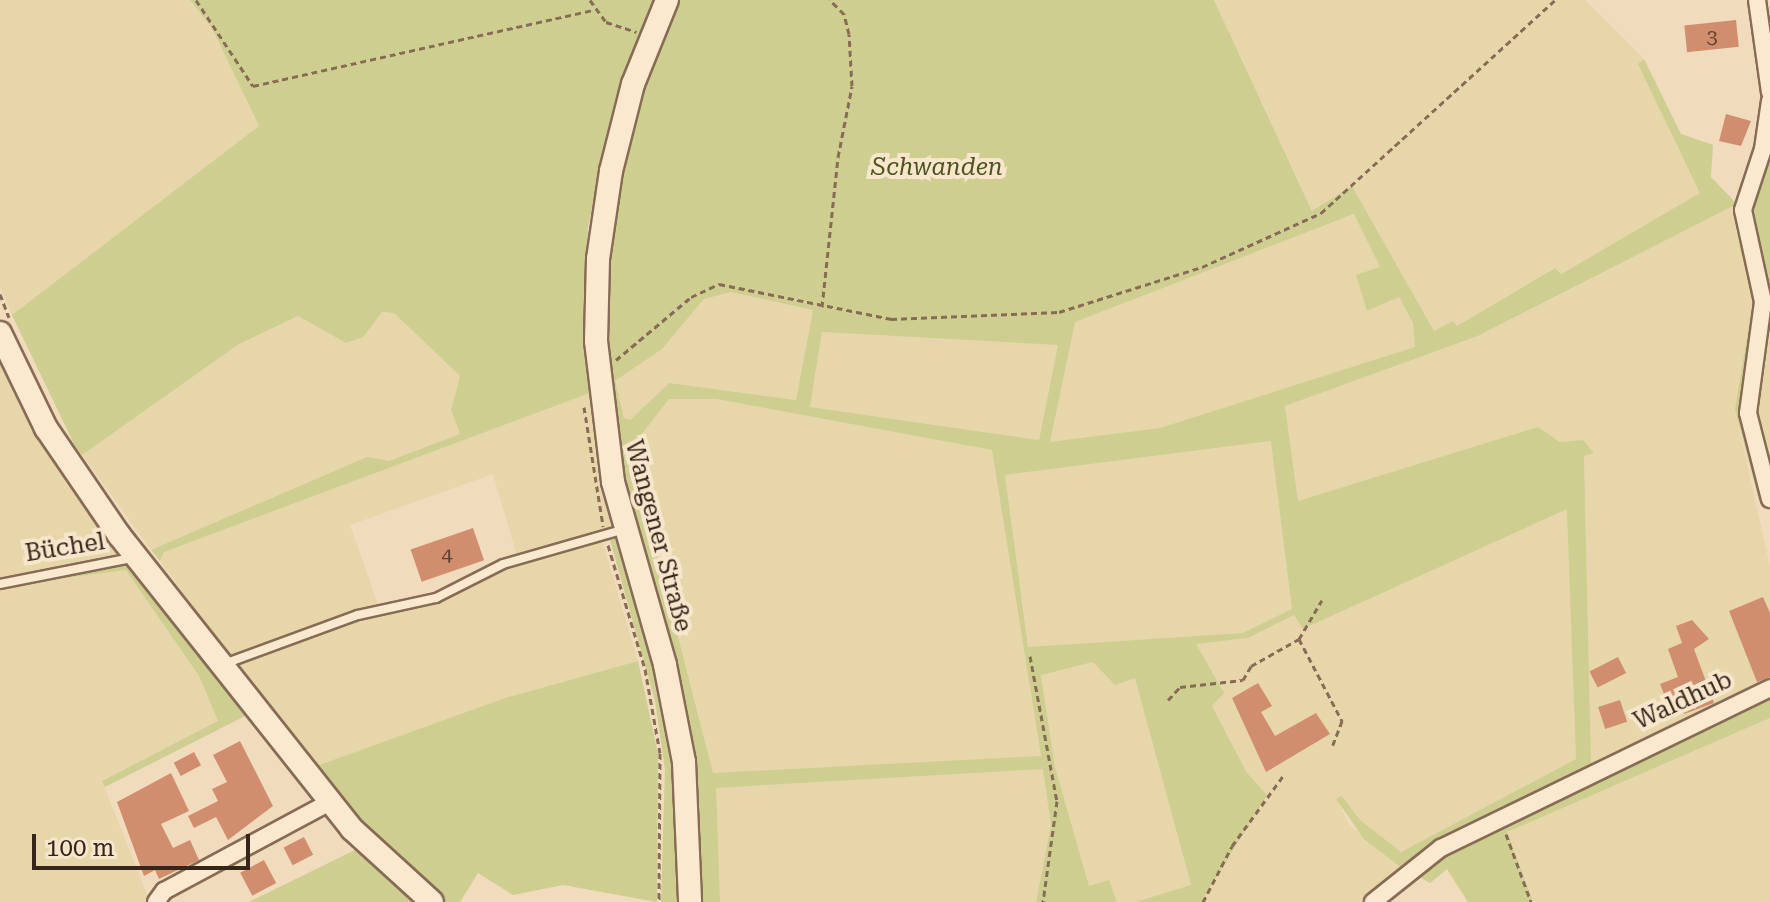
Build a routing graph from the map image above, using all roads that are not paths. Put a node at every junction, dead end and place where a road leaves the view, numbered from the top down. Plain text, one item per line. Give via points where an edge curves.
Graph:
1 (667, 0) edge
2 (1757, 0) edge
3 (1770, 92) edge
4 (1770, 101) edge
5 (0, 333) edge
6 (6, 369) edge
7 (1770, 499) edge
8 (615, 532) junction
9 (136, 556) junction
10 (0, 584) edge
11 (220, 667) junction
12 (1770, 688) edge
13 (330, 802) junction
14 (156, 902) edge
15 (432, 902) edge
16 (690, 902) edge
17 (1373, 902) edge

1 - 8 main road, Wangener Straße via 633,84 611,171 598,259 598,371
2 - 3 street
4 - 7 street via 1743,225 1763,302 1748,413
5 - 6 main road
6 - 9 main road
8 - 11 lane via 503,564 436,598 358,615
8 - 16 main road, Wangener Straße via 675,710
9 - 10 lane, Büchel
9 - 11 main road
11 - 13 main road
12 - 17 street, Waldhub via 1491,821 1441,848
13 - 14 street via 164,891
13 - 15 main road via 382,861

